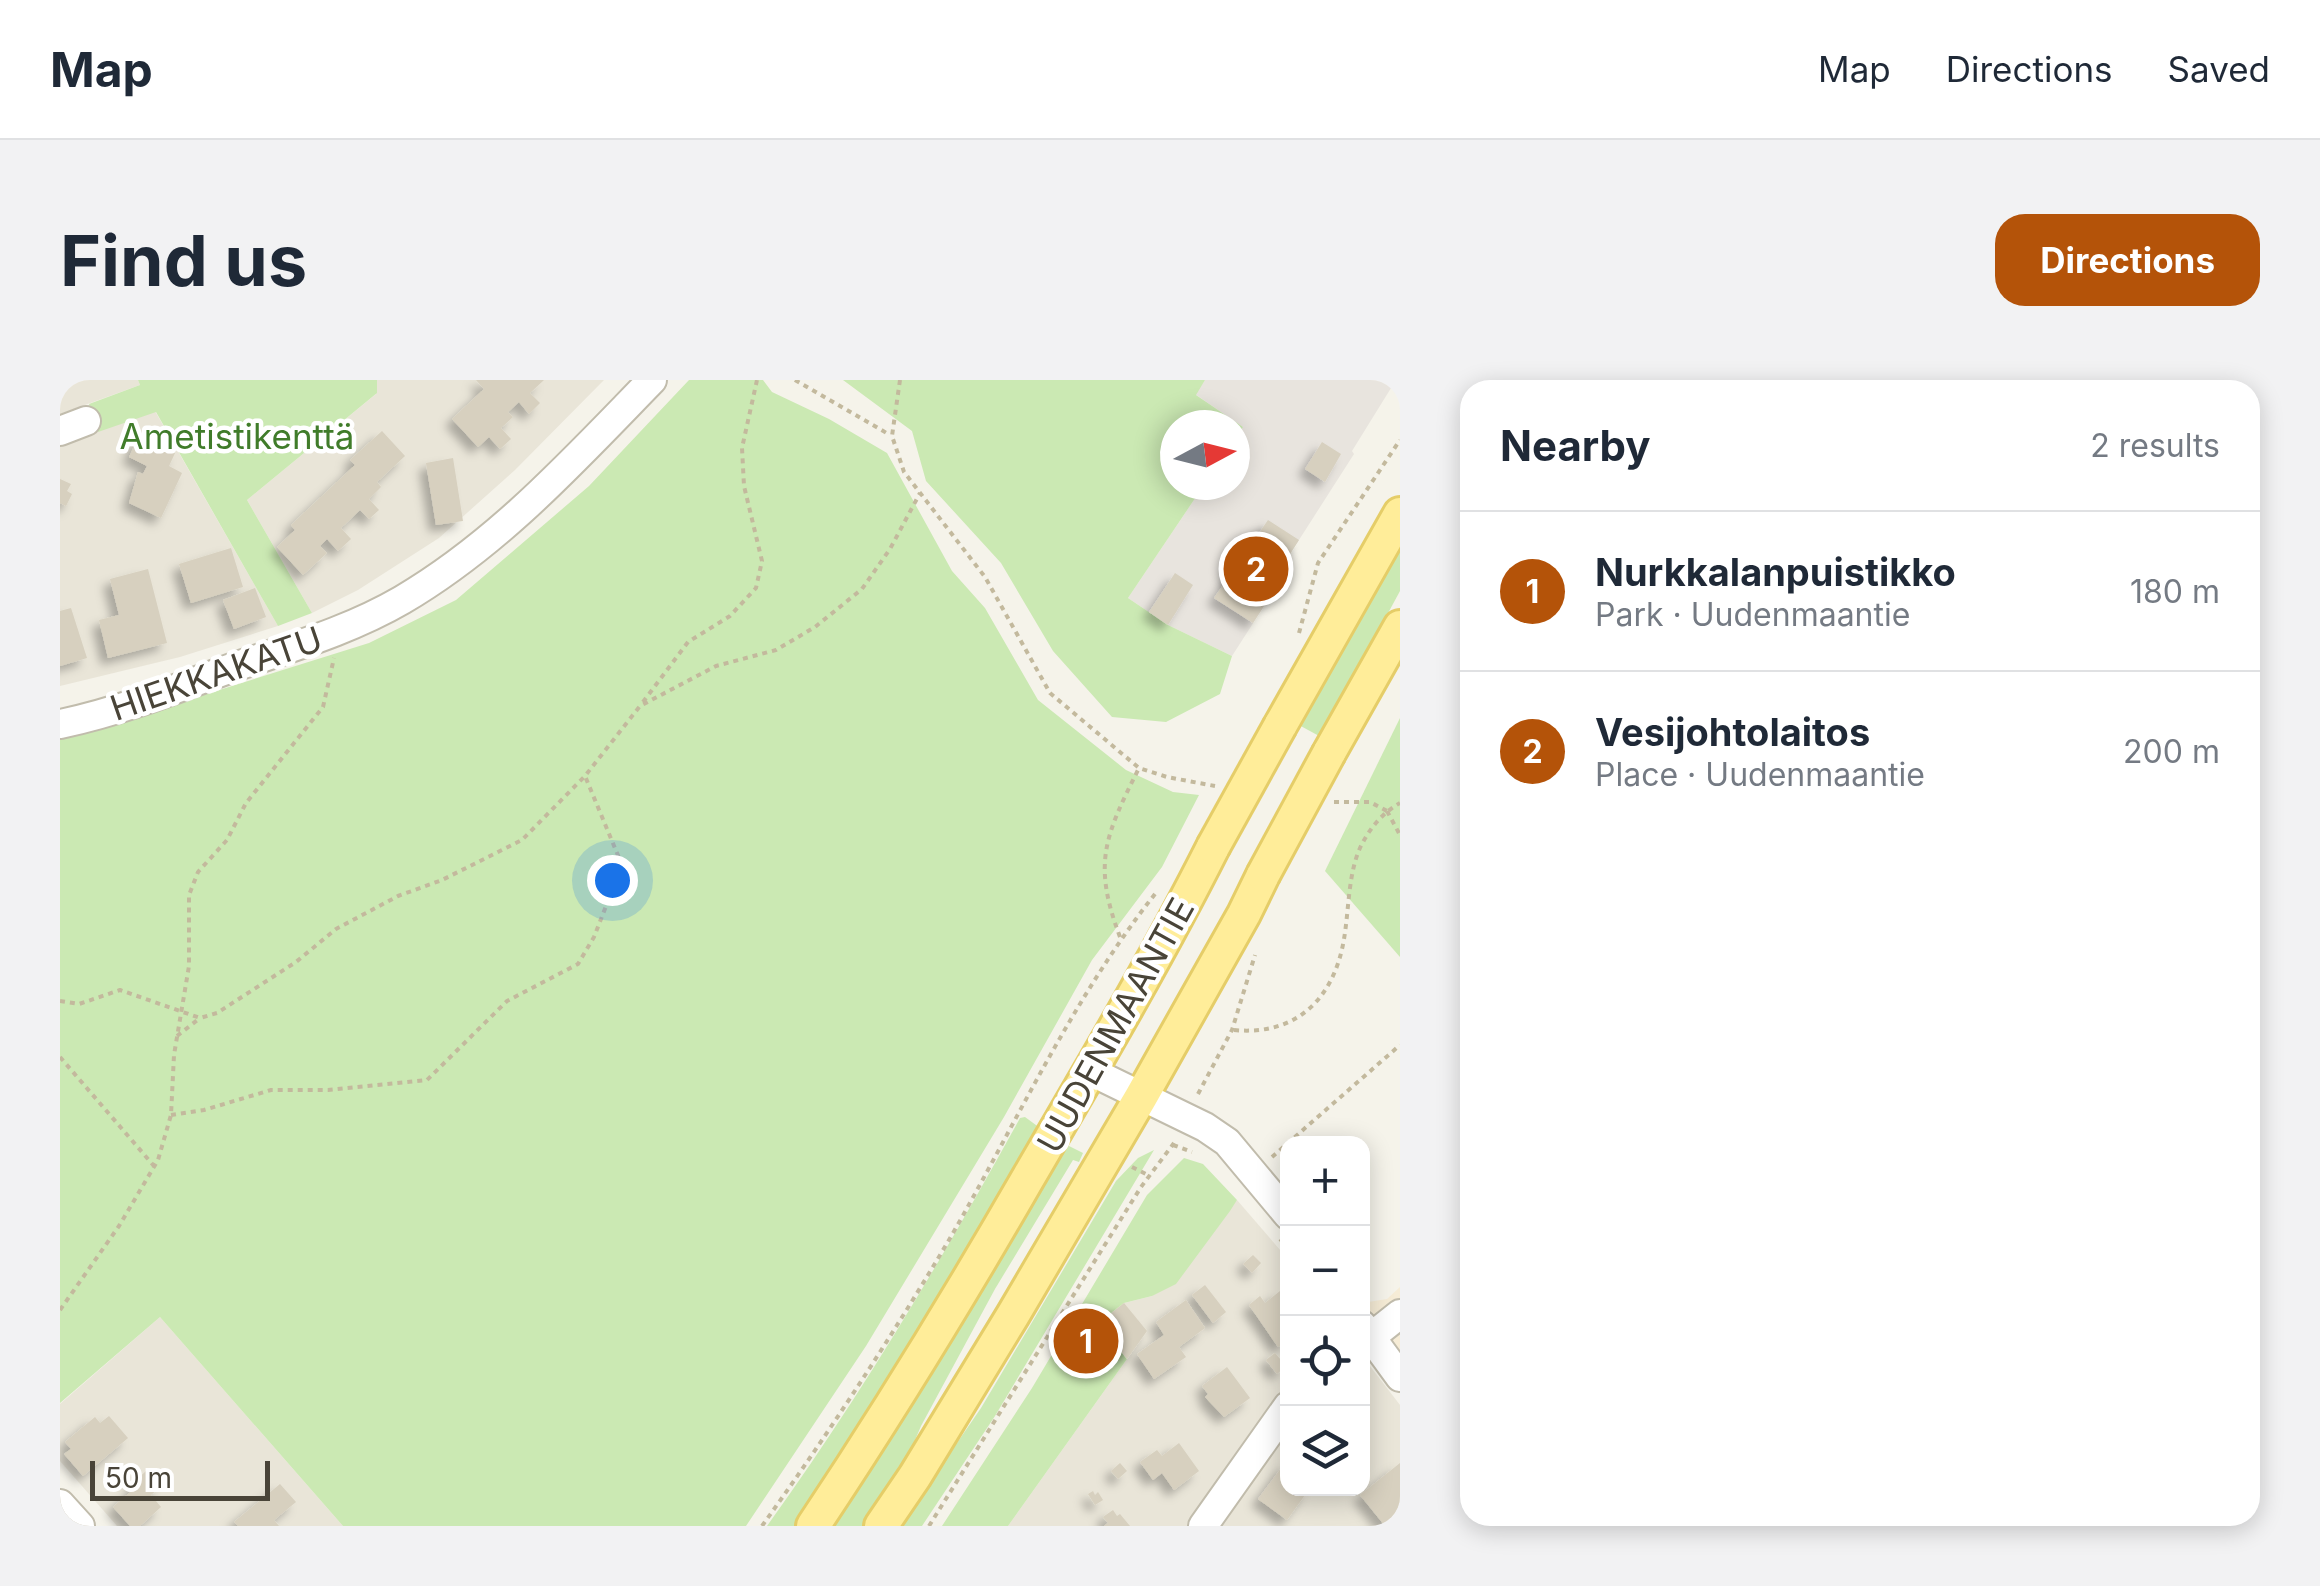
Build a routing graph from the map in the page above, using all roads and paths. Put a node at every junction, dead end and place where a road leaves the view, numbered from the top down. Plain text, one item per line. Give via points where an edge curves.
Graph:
1 (652, 380) edge
2 (757, 380) edge
3 (795, 380) edge
4 (900, 380) edge
5 (892, 436) junction
6 (1400, 440) edge
7 (920, 493) junction
8 (1400, 514) edge
9 (1400, 627) edge
10 (340, 630) junction
11 (1297, 640) dead end
12 (640, 706) junction
13 (60, 724) edge
14 (1139, 768) junction
15 (585, 776) junction
16 (1217, 786) dead end
17 (1327, 801) dead end
18 (1400, 802) edge
19 (1387, 810) junction
20 (1400, 835) edge
21 (1154, 894) dead end
22 (1120, 938) junction
23 (1256, 952) dead end
24 (60, 1002) edge
25 (181, 1013) junction
26 (200, 1018) junction
27 (1232, 1030) junction
28 (177, 1036) junction
29 (1400, 1046) edge
30 (60, 1057) edge
31 (1092, 1072) junction
32 (1141, 1097) junction
33 (171, 1114) junction
34 (1186, 1117) junction
35 (154, 1166) junction
36 (1254, 1172) junction
37 (1280, 1205) edge
38 (60, 1310) edge
39 (1400, 1314) edge
40 (1370, 1329) edge
41 (1370, 1336) edge
42 (1400, 1377) edge
43 (1280, 1417) edge
44 (60, 1504) edge
45 (80, 1526) edge
46 (762, 1526) edge
47 (813, 1526) edge
48 (880, 1526) edge
49 (929, 1526) edge
50 (1203, 1526) edge

1 - 10 street, HIEKKAKATU via 488,540 414,592
2 - 12 path via 742,448 762,561 756,588 730,616 688,642
3 - 5 path
4 - 5 path
5 - 7 path via 904,472
6 - 11 path via 1318,563
7 - 12 path via 862,589 815,627 776,650 716,666
7 - 14 path via 994,591 1050,693
8 - 31 main road, UUDENMAANTIE, bridge
9 - 32 main road, UUDENMAANTIE, bridge
10 - 13 street, HIEKKAKATU via 136,704
10 - 25 path via 323,707 198,872 189,895
12 - 15 path
14 - 16 path
14 - 22 path via 1104,854 1103,881
15 - 26 path via 522,840 336,930 296,962
15 - 33 path via 622,864 578,964 506,1001 428,1080 271,1090
17 - 19 path via 1370,802
18 - 19 path
19 - 20 path
19 - 27 path via 1359,852 1344,943 1318,1001 1280,1026
21 - 22 path
22 - 46 path via 948,1242
23 - 27 path
24 - 25 path via 79,1004 120,990
25 - 26 path
25 - 28 path
26 - 28 path
27 - 34 path
28 - 33 path
29 - 36 path
30 - 35 path
31 - 32 street
31 - 47 main road, UUDENMAANTIE via 960,1297
32 - 34 street
32 - 48 main road, UUDENMAANTIE
33 - 35 path
34 - 36 street via 1227,1142
34 - 49 path
35 - 38 path
36 - 37 street
39 - 40 street
41 - 42 street
43 - 50 street
44 - 45 street

